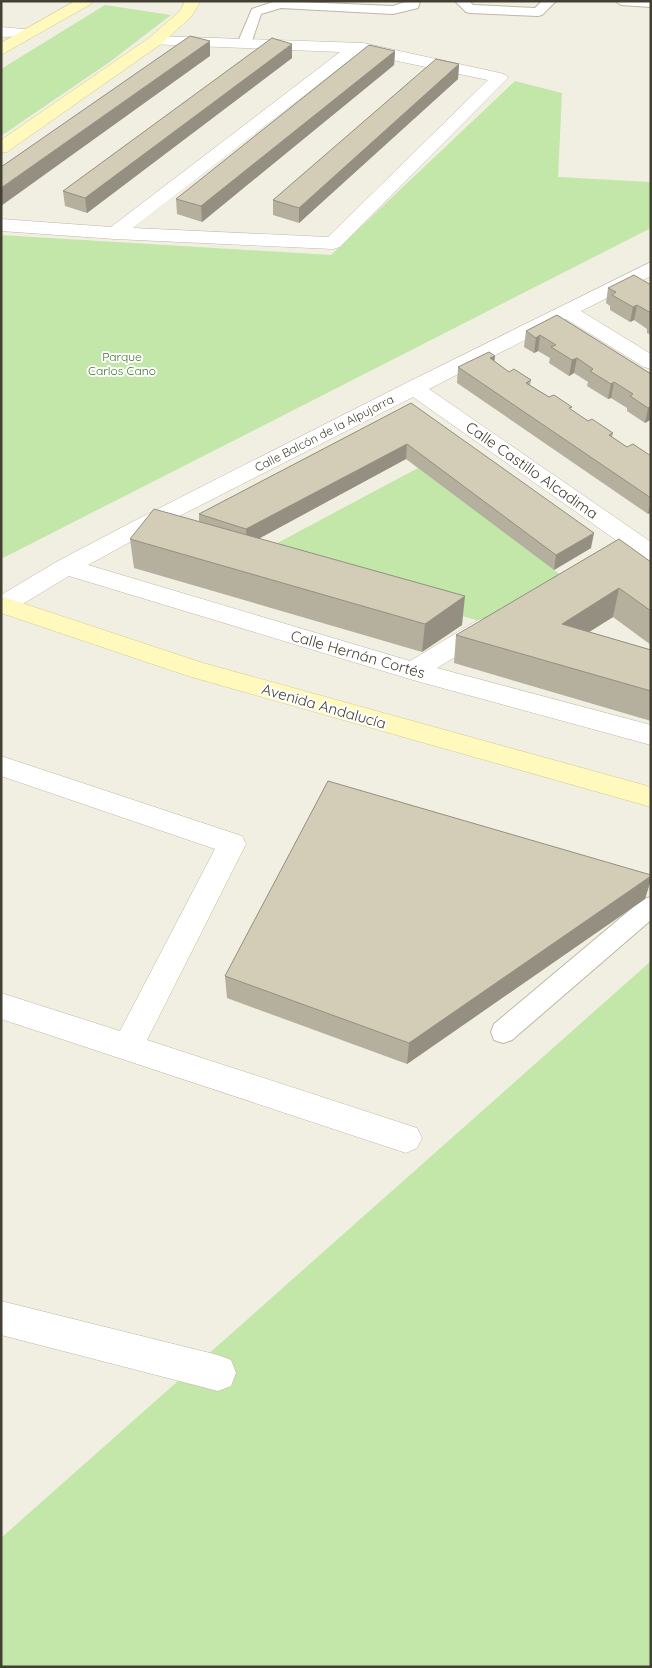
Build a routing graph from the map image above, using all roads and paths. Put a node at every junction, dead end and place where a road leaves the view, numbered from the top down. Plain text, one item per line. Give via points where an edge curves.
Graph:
1 (86, 1) edge
2 (193, 1) edge
3 (414, 1) edge
4 (461, 1) edge
5 (550, 1) edge
6 (621, 1) edge
7 (651, 2) edge
8 (1, 32) edge
9 (28, 33) junction
10 (155, 40) junction
11 (244, 44) junction
12 (356, 48) junction
13 (1, 50) edge
14 (1, 148) edge
15 (1, 225) edge
16 (115, 233) junction
17 (651, 268) edge
18 (567, 311) junction
19 (651, 363) edge
20 (413, 387) junction
21 (651, 526) edge
22 (630, 538) junction
23 (606, 553) edge
24 (651, 553) edge
25 (66, 567) junction
26 (2, 604) edge
27 (504, 616) edge
28 (414, 671) junction
29 (651, 735) edge
30 (1, 766) edge
31 (651, 798) edge
32 (651, 906) edge
33 (1, 1006) edge
34 (503, 1032) dead end
35 (128, 1047) junction
36 (406, 1138) dead end
37 (1, 1318) edge
38 (218, 1373) dead end

1 - 9 street
2 - 10 street via 186,14
3 - 11 lane via 414,5 393,10 280,4 256,12
4 - 5 lane via 470,9 538,12
6 - 7 lane
8 - 9 street
9 - 13 street
10 - 11 street
10 - 14 street
11 - 12 street
12 - 16 street
12 - 16 street via 500,78 333,242
15 - 16 street
17 - 18 street, Calle Balcón de la Alpujarra
18 - 19 street
18 - 20 street, Calle Balcón de la Alpujarra
20 - 22 street, Calle Castillo Alcadima
20 - 25 street, Calle Balcón de la Alpujarra
21 - 22 street
22 - 23 street
22 - 24 street, Calle Castillo Alcadima
25 - 26 street, Calle Balcón de la Alpujarra
25 - 28 street, Calle Hernán Cortés
26 - 31 street, Avenida Andalucía via 197,670
27 - 28 street
28 - 29 street, Calle Hernán Cortés
30 - 35 street via 232,844
32 - 34 lane
33 - 35 street
35 - 36 street
37 - 38 street

